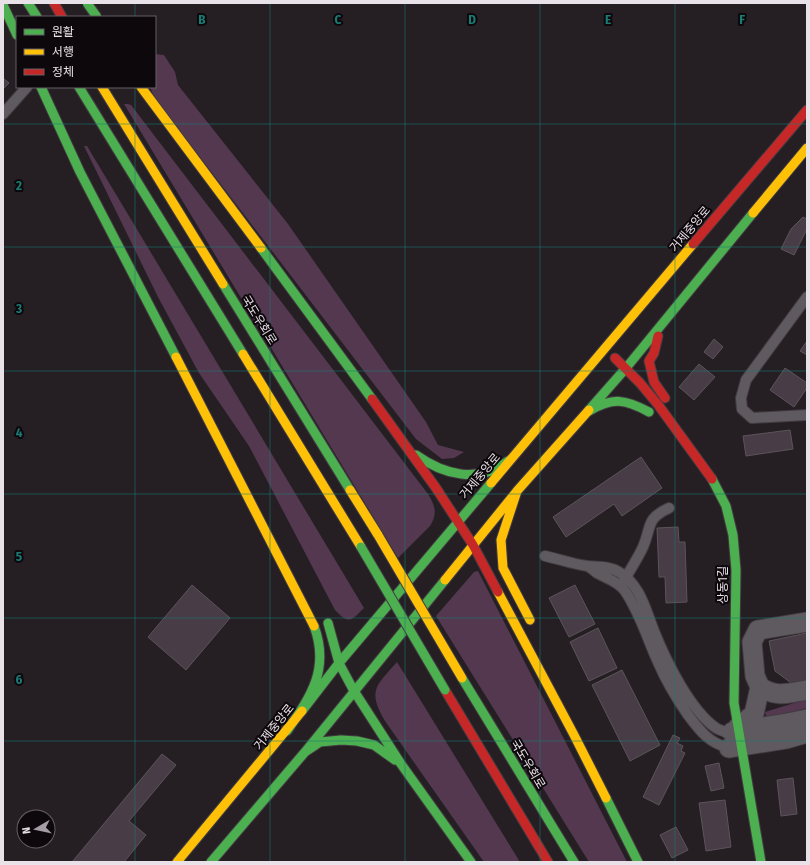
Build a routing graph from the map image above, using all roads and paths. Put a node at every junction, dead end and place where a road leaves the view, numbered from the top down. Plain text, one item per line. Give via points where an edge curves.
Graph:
1 (28, 3) edge
2 (54, 3) edge
3 (87, 3) edge
4 (100, 3) edge
5 (3, 5) edge
6 (36, 16) edge
7 (61, 16) edge
8 (89, 16) edge
9 (96, 16) edge
10 (16, 33) edge
11 (27, 88) edge
12 (41, 88) edge
13 (80, 88) edge
14 (103, 88) edge
15 (142, 88) edge
16 (807, 110) edge
17 (3, 114) edge
18 (807, 148) edge
19 (807, 297) edge
20 (659, 328) junction
21 (605, 349) junction
22 (626, 368) junction
23 (634, 395) dead end
24 (201, 405) junction
25 (672, 406) dead end
26 (807, 415) edge
27 (582, 416) junction
28 (222, 427) dead end
29 (688, 431) dead end
30 (405, 446) junction
31 (689, 448) junction
32 (508, 461) junction
33 (517, 491) junction
34 (669, 508) dead end
35 (457, 522) junction
36 (473, 545) junction
37 (545, 556) dead end
38 (588, 566) junction
39 (626, 577) junction
40 (621, 586) junction
41 (326, 616) dead end
42 (807, 622) edge
43 (536, 631) dead end
44 (339, 663) junction
45 (760, 687) junction
46 (559, 689) dead end
47 (807, 690) edge
48 (354, 691) junction
49 (807, 718) edge
50 (287, 731) junction
51 (573, 733) junction
52 (807, 734) edge
53 (733, 738) junction
54 (305, 752) junction
55 (401, 764) junction
56 (177, 862) edge
57 (211, 862) edge
58 (471, 862) edge
59 (548, 862) edge
60 (574, 862) edge
61 (638, 862) edge
62 (761, 862) edge

1 - 6 main road
2 - 7 main road
3 - 9 main road, bridge
4 - 8 lane
5 - 10 main road
11 - 17 lane
12 - 24 main road via 84,179
13 - 59 main road, bridge via 361,547
14 - 60 main road, 국도우회로, bridge via 378,535
15 - 30 main road via 309,311
16 - 21 main road, 거제중앙로
18 - 20 main road
19 - 26 lane via 746,380 741,398 742,409 752,418
20 - 22 main road
20 - 25 main road via 650,361 650,373
21 - 22 main road, 상동1길
21 - 32 main road, 거제중앙로 via 600,361
22 - 27 main road
22 - 31 main road, 상동1길 via 655,401
23 - 27 main road via 651,415 630,402 618,400 606,402
24 - 28 main road
24 - 50 main road via 312,619 320,647 318,680
27 - 33 main road
29 - 31 main road
30 - 32 main road via 428,464 448,473 470,475 491,472
30 - 35 main road
31 - 53 main road, 상동1길 via 708,474 726,506 734,535 736,570
32 - 35 main road, 거제중앙로
33 - 36 main road
33 - 43 main road via 501,540 503,568
34 - 39 lane via 658,513 650,521 643,547
35 - 36 main road
35 - 44 main road, 거제중앙로
36 - 48 main road
36 - 51 main road
37 - 38 lane
38 - 39 lane via 618,571
38 - 40 lane
39 - 40 lane
39 - 53 lane via 643,601 664,657 685,692 716,728
40 - 53 lane via 636,607 658,662 682,706 710,740 719,746
41 - 44 main road
42 - 45 street via 758,630 752,642 755,676
44 - 48 main road
44 - 50 main road, 거제중앙로
45 - 47 street via 779,695
45 - 53 street via 754,714
46 - 51 main road
48 - 54 main road
48 - 55 main road
49 - 53 street
50 - 56 main road, 거제중앙로
51 - 61 main road
52 - 53 street via 786,739
53 - 62 main road, 상동1길
54 - 55 main road via 320,742 357,741 374,745
54 - 57 main road
55 - 58 main road

